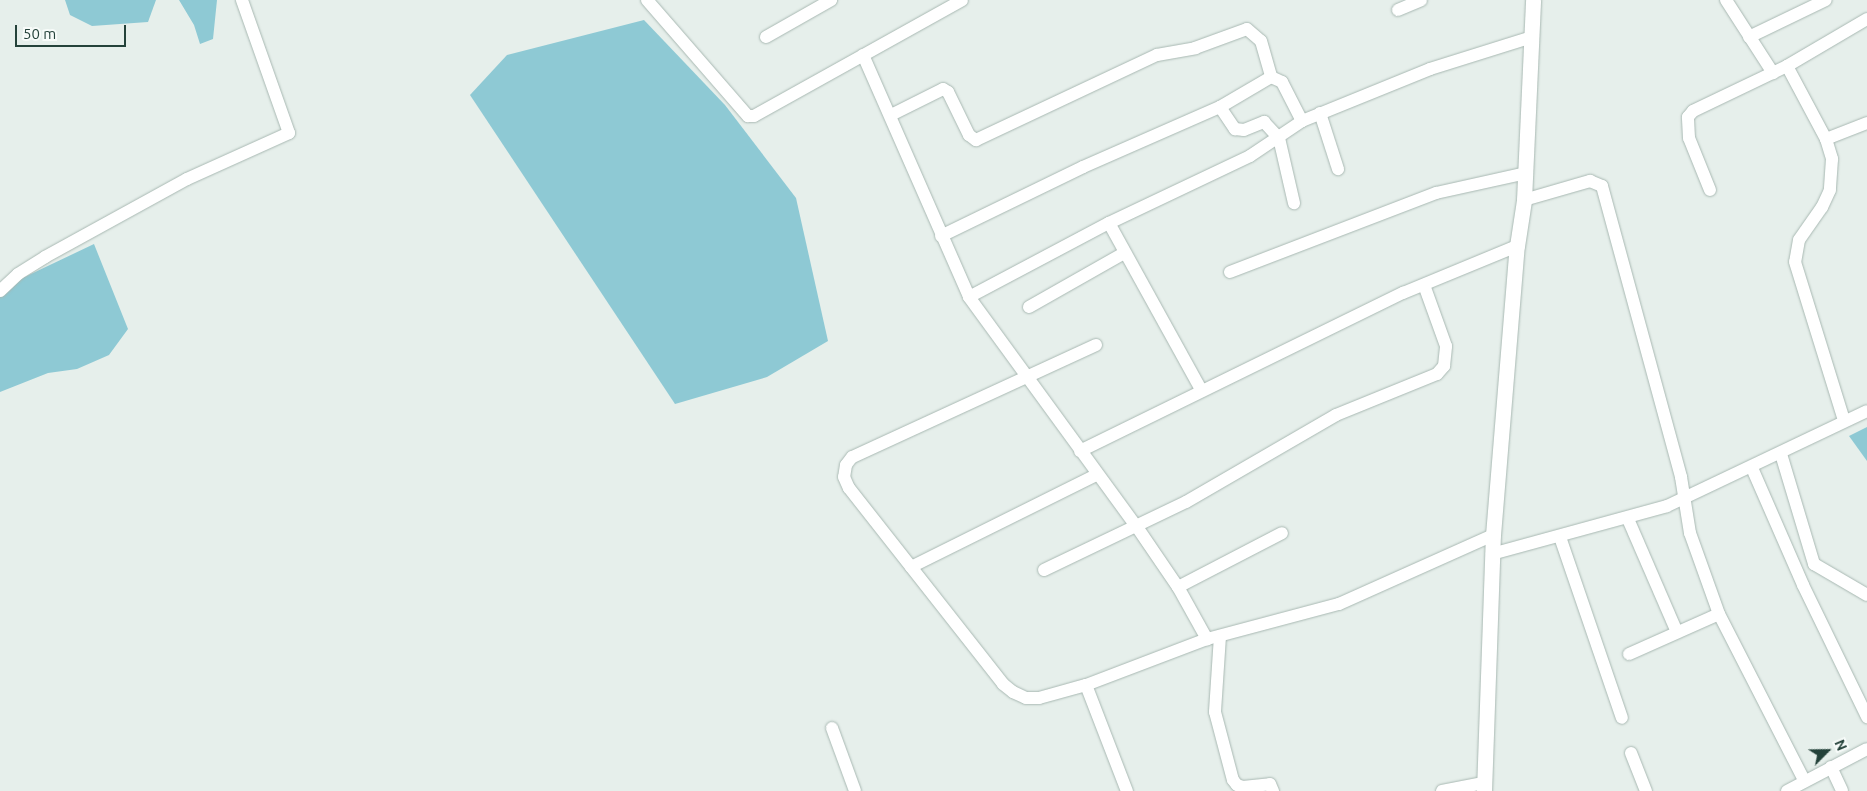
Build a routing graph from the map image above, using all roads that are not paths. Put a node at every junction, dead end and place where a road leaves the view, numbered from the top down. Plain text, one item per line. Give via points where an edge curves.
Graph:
1 (242, 0) edge
2 (647, 0) edge
3 (831, 0) edge
4 (962, 0) edge
5 (1421, 0) edge
6 (1533, 0) edge
7 (1726, 0) edge
8 (1826, 0) edge
9 (1398, 10) dead end
10 (1867, 19) edge
11 (766, 37) dead end
12 (1532, 37) junction
13 (1749, 37) junction
14 (863, 54) junction
15 (1787, 66) junction
16 (1773, 72) junction
17 (1271, 78) junction
18 (1220, 107) junction
19 (1320, 113) junction
20 (891, 115) junction
21 (1302, 121) junction
22 (1867, 123) edge
23 (1279, 138) junction
24 (1826, 139) junction
25 (1338, 169) dead end
26 (1526, 173) junction
27 (1710, 190) dead end
28 (1524, 200) junction
29 (1294, 203) dead end
30 (1109, 223) junction
31 (941, 236) junction
32 (1517, 246) junction
33 (1124, 253) junction
34 (1230, 272) dead end
35 (1424, 285) junction
36 (0, 291) edge
37 (969, 296) junction
38 (1029, 307) dead end
39 (1096, 345) dead end
40 (1027, 377) junction
41 (1201, 390) junction
42 (1867, 411) edge
43 (1844, 420) junction
44 (1080, 451) junction
45 (1781, 454) junction
46 (1752, 468) junction
47 (1096, 475) junction
48 (1686, 498) junction
49 (1628, 519) junction
50 (1137, 527) junction
51 (1282, 533) dead end
52 (1492, 535) junction
53 (1560, 537) junction
54 (1492, 554) junction
55 (911, 567) junction
56 (1044, 570) dead end
57 (1178, 587) junction
58 (1867, 595) edge
59 (1719, 614) junction
60 (1677, 632) junction
61 (1213, 637) junction
62 (1629, 654) dead end
63 (1086, 685) junction
64 (1867, 717) edge
65 (1622, 718) dead end
66 (832, 728) dead end
67 (1867, 748) edge
68 (1631, 753) dead end
69 (1830, 766) junction
70 (1804, 780) junction
71 (1483, 787) edge
72 (855, 791) edge
73 (1127, 791) edge
74 (1274, 791) edge
75 (1442, 791) edge
76 (1646, 791) edge
77 (1787, 791) edge
78 (1842, 791) edge

1 - 36 street via 289,133 187,179 45,257 18,274
2 - 14 street via 748,116 759,115
3 - 11 street
4 - 14 street
5 - 9 street
6 - 12 main road
7 - 13 street
8 - 13 street
10 - 15 street
12 - 19 street via 1430,69
12 - 26 main road
13 - 16 street
14 - 20 street
15 - 16 street
15 - 24 street
16 - 27 street via 1703,104 1688,117 1688,138
17 - 18 street
17 - 20 street via 1261,41 1247,29 1195,48 1157,55 976,140 969,135 948,92 943,89
17 - 21 street via 1282,82
18 - 23 street via 1235,129 1244,130 1264,122
18 - 31 street via 1083,167
19 - 21 street
19 - 25 street
20 - 31 street
21 - 23 street
22 - 24 street
23 - 29 street
23 - 30 street via 1250,156
24 - 43 street via 1832,159 1830,190 1799,240 1795,262
26 - 28 main road
26 - 34 street via 1436,193
28 - 32 main road
28 - 48 street via 1590,180 1602,186
30 - 33 street
30 - 37 street
31 - 37 street
32 - 35 street
32 - 52 main road
33 - 38 street
33 - 41 street
35 - 41 street
35 - 50 street via 1446,346 1444,366 1437,374 1336,415
37 - 40 street
39 - 40 street
40 - 44 street
40 - 55 street via 852,458 846,465 844,477 849,488
41 - 44 street
42 - 43 street
43 - 45 street
44 - 47 street
45 - 46 street
45 - 58 street via 1814,564
46 - 48 street
46 - 64 street via 1800,580
47 - 50 street
47 - 55 street
48 - 49 street
48 - 59 street via 1690,533
49 - 53 street
49 - 60 street
50 - 56 street
50 - 57 street
51 - 57 street
52 - 54 main road
52 - 61 street via 1339,604
53 - 54 street
53 - 65 street
54 - 71 main road
55 - 63 street via 1003,684 1013,692 1026,698 1039,698
57 - 61 street
59 - 60 street
59 - 70 street
60 - 62 street
61 - 63 street
61 - 74 street via 1215,712 1233,780 1243,787 1270,784
63 - 73 street
66 - 72 street
67 - 69 street
68 - 76 street
69 - 70 street
69 - 78 street
70 - 77 street
71 - 75 street

